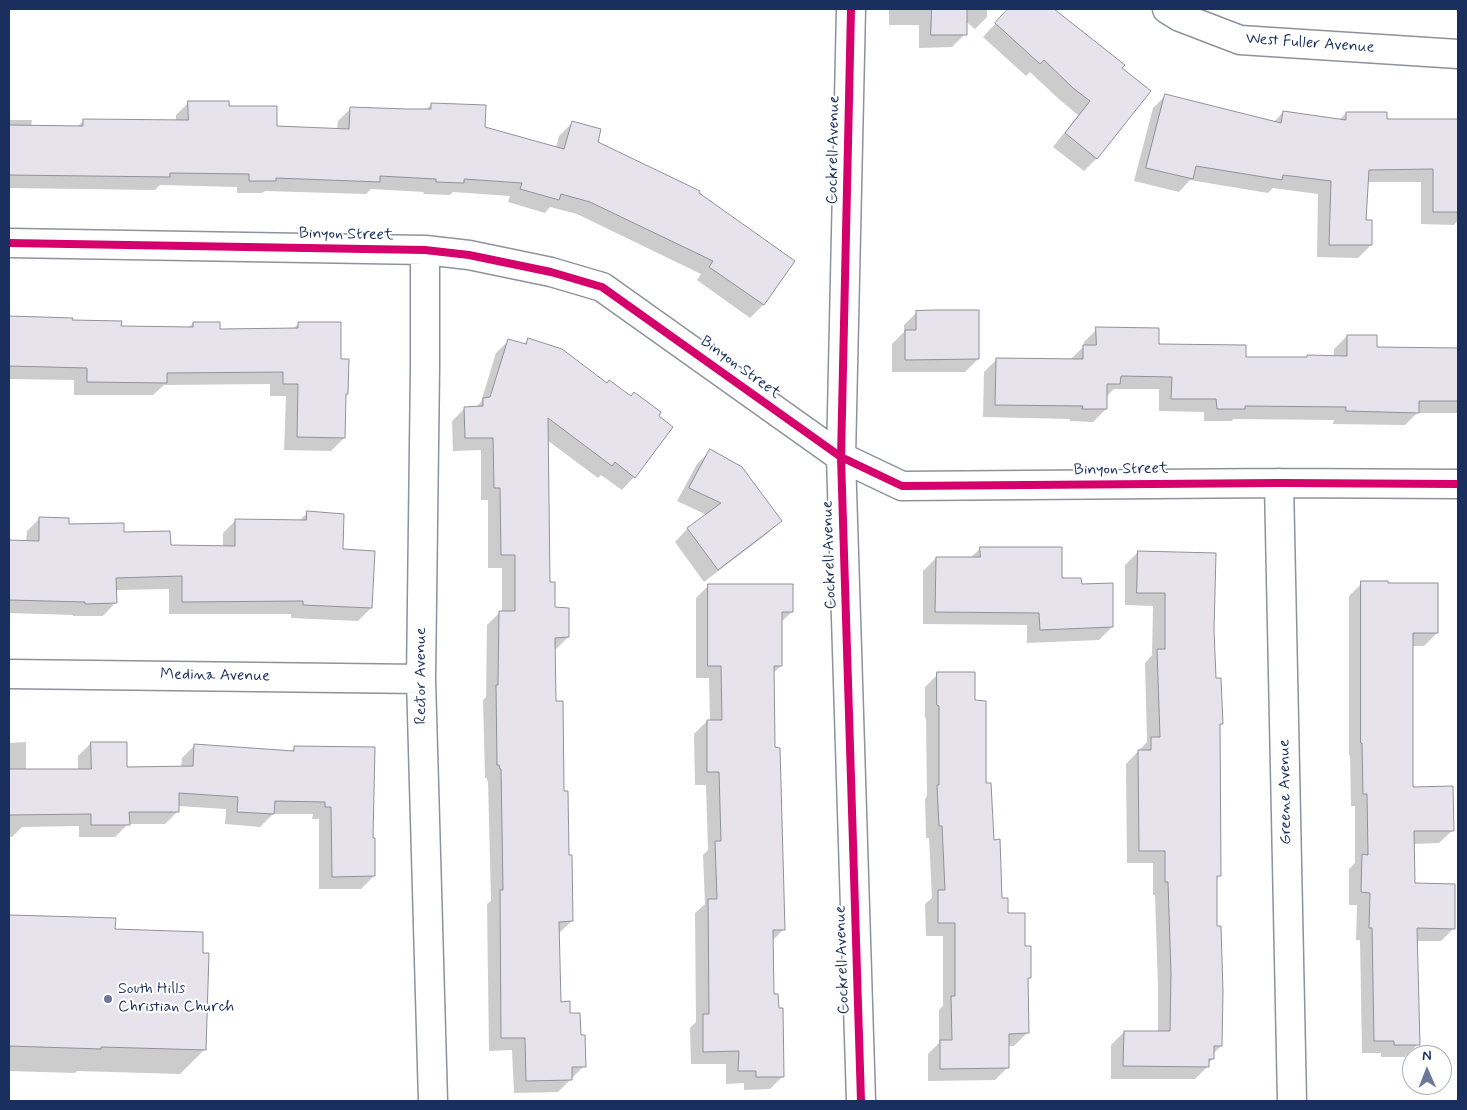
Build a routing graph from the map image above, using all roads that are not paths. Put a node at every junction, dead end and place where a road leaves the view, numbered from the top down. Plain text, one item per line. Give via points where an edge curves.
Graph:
1 (851, 9) edge
2 (1167, 9) edge
3 (1458, 54) edge
4 (9, 242) edge
5 (425, 250) junction
6 (841, 457) junction
7 (1279, 483) junction
8 (1458, 484) edge
9 (9, 674) edge
10 (420, 679) junction
11 (432, 1101) edge
12 (862, 1101) edge
13 (1292, 1101) edge

1 - 6 street, Cockrell Avenue
2 - 3 street, West Fuller Avenue via 1240,40
4 - 5 street, Binyon Street
5 - 6 street, Binyon Street via 469,255 602,286
5 - 10 street, Rector Avenue
6 - 7 street, Binyon Street via 902,486
6 - 12 street, Cockrell Avenue
7 - 8 street, Binyon Street
7 - 13 street, Greene Avenue
9 - 10 street, Medina Avenue
10 - 11 street, Rector Avenue

